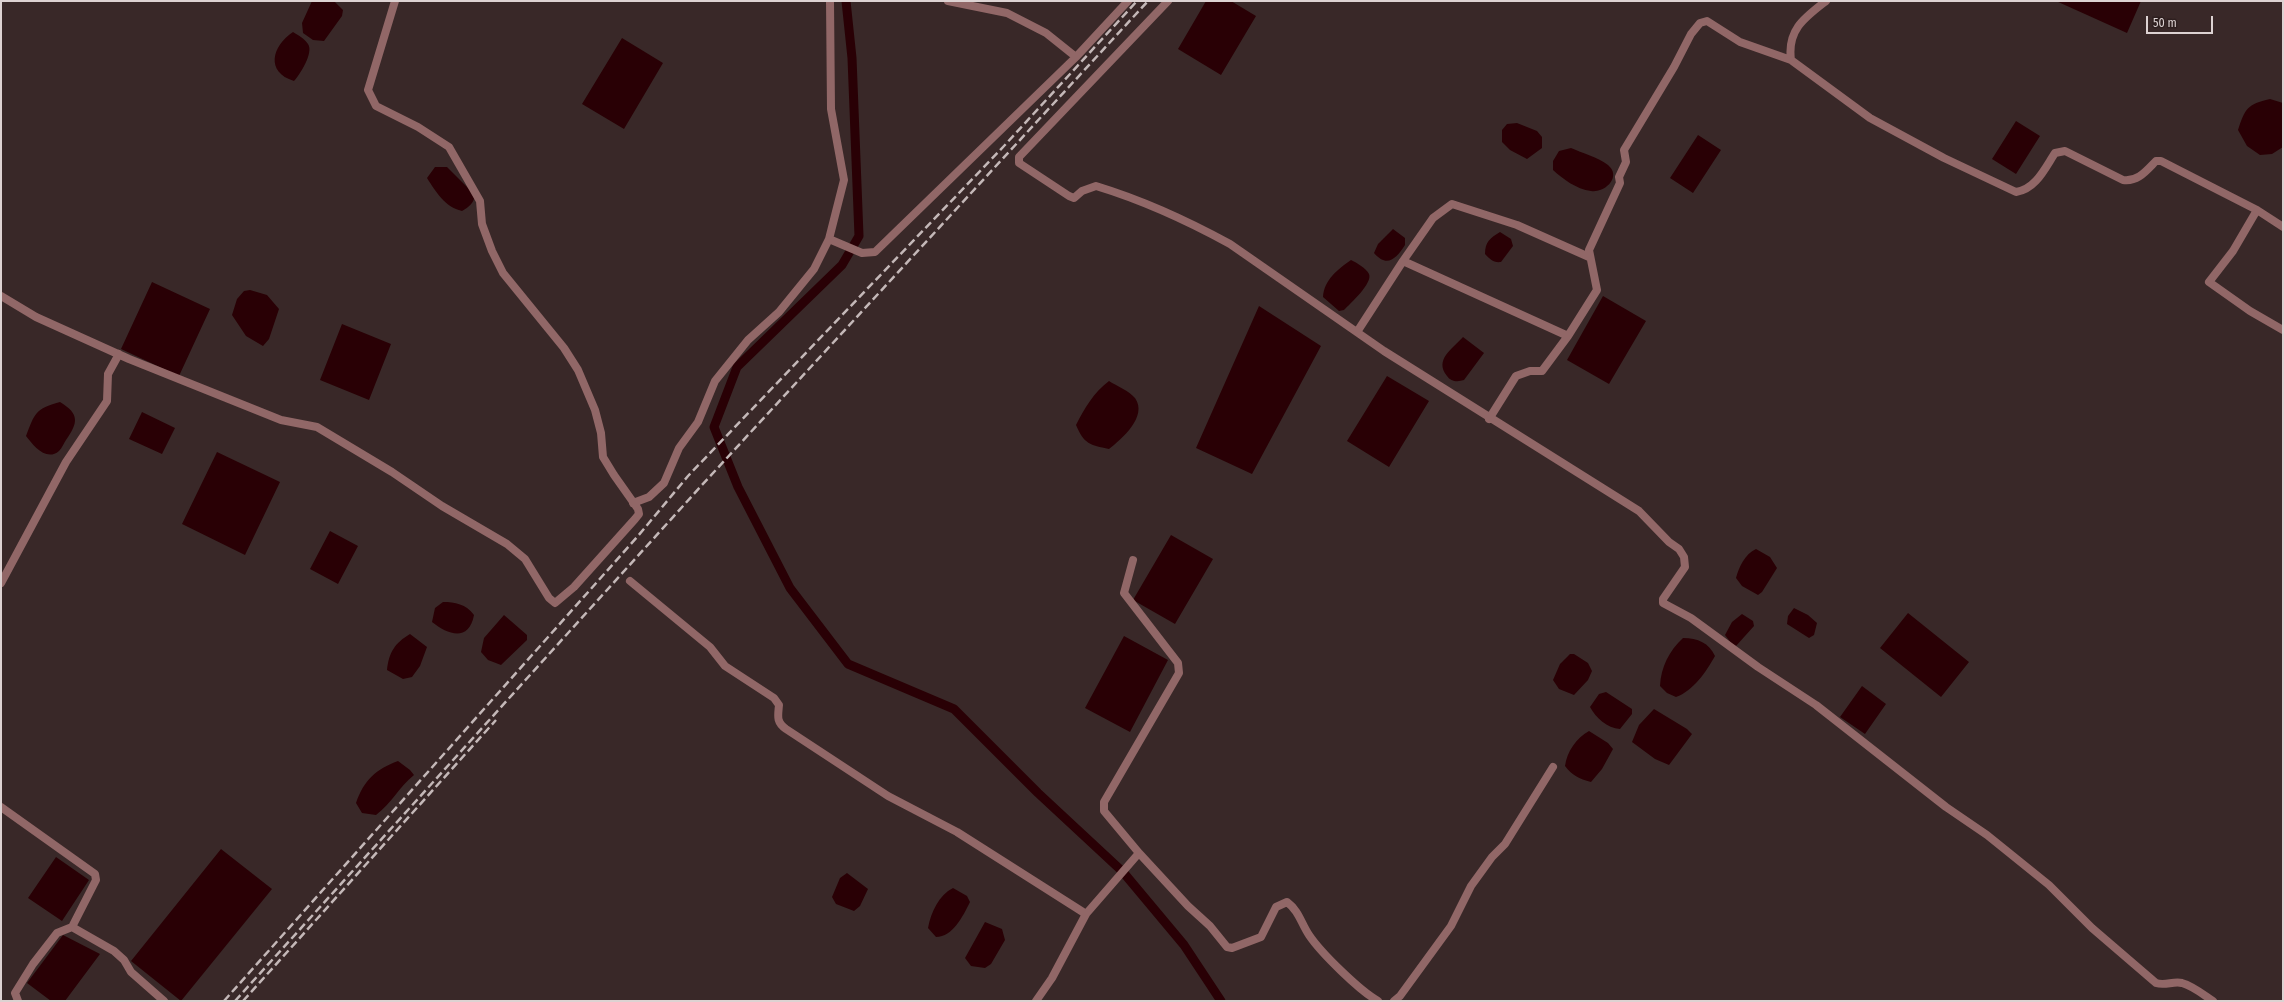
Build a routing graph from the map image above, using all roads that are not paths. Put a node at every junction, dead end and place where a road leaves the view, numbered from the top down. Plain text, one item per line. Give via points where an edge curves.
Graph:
1 (395, 1) edge
2 (830, 1) edge
3 (948, 1) edge
4 (1128, 1) edge
5 (1168, 1) edge
6 (1826, 1) edge
7 (1076, 57) junction
8 (1791, 60) junction
9 (2257, 210) junction
10 (2283, 227) edge
11 (829, 239) junction
12 (1589, 258) junction
13 (1403, 261) junction
14 (1, 296) edge
15 (2283, 330) edge
16 (1357, 332) junction
17 (1568, 336) junction
18 (118, 354) junction
19 (1489, 419) junction
20 (633, 503) junction
21 (1133, 560) dead end
22 (630, 581) dead end
23 (1, 583) edge
24 (1553, 767) dead end
25 (1, 807) edge
26 (1137, 855) junction
27 (1086, 914) junction
28 (72, 927) junction
29 (18, 1001) edge
30 (164, 1001) edge
31 (1036, 1001) edge
32 (1378, 1001) edge
33 (1394, 1001) edge
34 (2213, 1001) edge

1 - 20 street via 368,90 371,98 376,106 418,127 449,147 480,201 482,224 503,273 564,348 578,370 595,410 603,456
2 - 11 street via 831,109 844,180
3 - 7 street via 1007,13 1046,33
4 - 7 street
5 - 16 street via 1019,157 1019,163 1068,196 1074,198 1082,191 1096,186 1204,230 1249,257
6 - 8 street via 1804,18 1793,35 1789,47
7 - 11 street via 875,252 862,253
8 - 9 street via 1870,118 1944,158 2016,192 2026,191 2036,182 2055,153 2065,151 2123,180 2132,181 2140,177 2156,161 2161,161
8 - 12 street via 1740,42 1707,21 1700,23 1691,34 1624,150 1626,162 1619,177 1620,183 1589,250
9 - 10 street
9 - 15 street via 2233,251 2209,282 2250,311
11 - 20 street via 814,269 779,312 748,340 715,381 698,422 679,448 664,483 649,498
12 - 13 street via 1517,225 1452,204 1433,218
12 - 17 street via 1597,290
13 - 16 street
13 - 17 street
14 - 18 street via 36,317
16 - 19 street
17 - 19 street via 1542,371 1530,371 1516,376
18 - 20 street via 281,420 317,427 507,544 525,559 549,598 555,603 574,587 639,514
18 - 23 street via 108,374 108,398 66,462
19 - 34 street via 1639,511 1669,542 1679,548 1684,557 1685,567 1663,603 1691,618 1816,705 1946,807 1988,835 2049,885 2092,928 2156,983 2188,985
21 - 26 street via 1124,593 1178,663 1179,674 1104,802 1104,811
22 - 27 street via 710,647 725,666 774,698 780,705 780,724 786,729 888,796 957,832
24 - 33 street via 1505,844 1471,886 1451,926
25 - 28 street via 95,874 96,880
26 - 27 street
26 - 32 street via 1210,926 1227,947 1232,948 1261,937 1276,908 1287,902 1294,907 1309,934 1351,980
27 - 31 street via 1052,978
28 - 29 street via 58,933 33,964 15,993
28 - 30 street via 114,951 124,960 131,972

